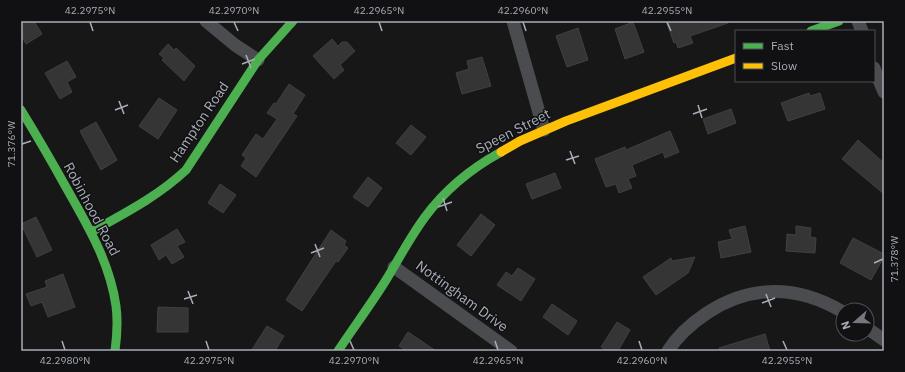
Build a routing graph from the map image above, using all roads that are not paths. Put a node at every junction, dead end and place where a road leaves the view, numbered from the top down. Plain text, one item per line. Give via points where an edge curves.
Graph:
1 (206, 21) edge
2 (293, 21) edge
3 (514, 21) edge
4 (839, 21) edge
5 (817, 27) edge
6 (735, 58) edge
7 (258, 60) junction
8 (875, 70) edge
9 (884, 92) edge
10 (21, 110) edge
11 (544, 130) junction
12 (92, 232) junction
13 (394, 267) junction
14 (835, 308) edge
15 (875, 334) edge
16 (884, 340) edge
17 (115, 351) edge
18 (338, 351) edge
19 (511, 351) edge
20 (668, 351) edge

1 - 7 street via 234,45
2 - 7 street, Hampton Road
3 - 11 street
4 - 5 street
6 - 11 street, Speen Street
7 - 12 street, Hampton Road via 186,170 156,195
8 - 9 street
10 - 12 street, Robinhood Road
11 - 13 street, Speen Street via 493,155 468,172 437,201
12 - 17 street, Robinhood Road via 106,263 114,292 118,328
13 - 18 street, Speen Street
13 - 19 street, Nottingham Drive
14 - 20 street via 788,292 751,293 722,304 702,317 687,329
15 - 16 street

